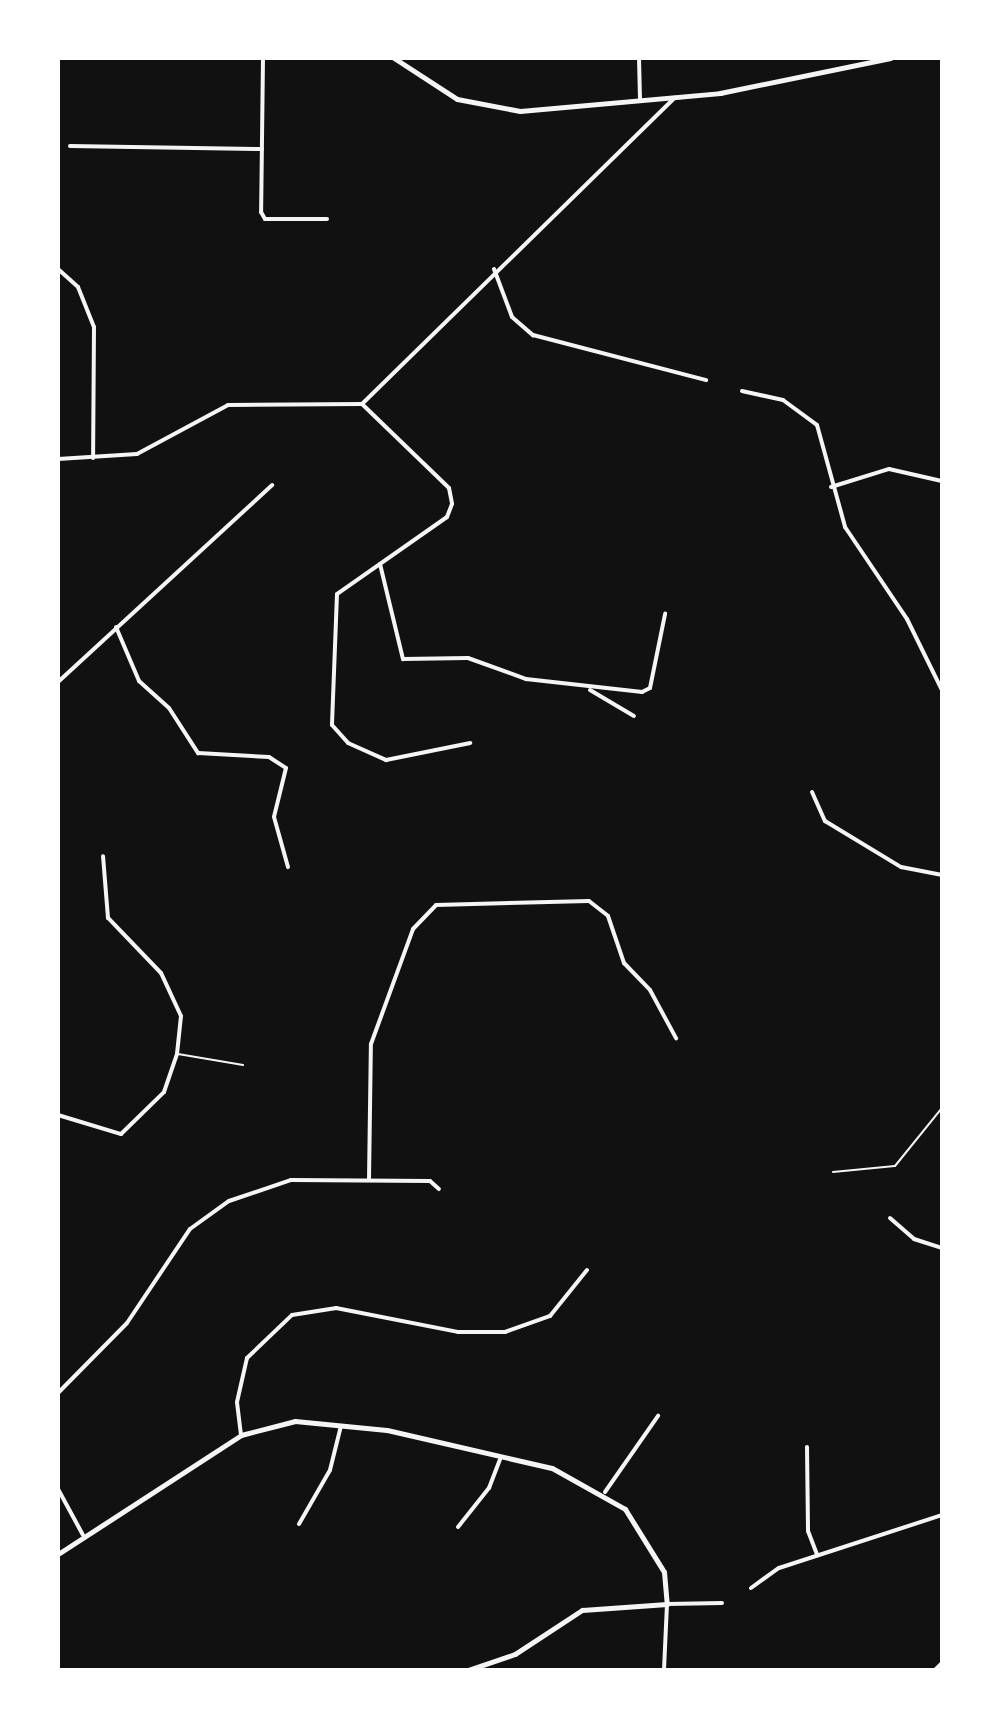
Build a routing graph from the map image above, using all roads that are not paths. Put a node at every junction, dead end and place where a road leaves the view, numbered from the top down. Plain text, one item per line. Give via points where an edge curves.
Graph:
1 (263, 58) edge
2 (394, 58) edge
3 (639, 58) edge
4 (890, 58) edge
5 (676, 97) junction
6 (640, 101) junction
7 (70, 146) dead end
8 (262, 149) junction
9 (327, 219) dead end
10 (58, 269) edge
11 (494, 269) junction
12 (706, 380) dead end
13 (742, 391) dead end
14 (362, 404) junction
15 (58, 459) edge
16 (93, 459) junction
17 (942, 481) edge
18 (272, 485) dead end
19 (831, 487) junction
20 (380, 564) junction
21 (665, 614) dead end
22 (116, 627) junction
23 (58, 682) edge
24 (588, 689) junction
25 (942, 690) edge
26 (634, 716) dead end
27 (470, 743) dead end
28 (812, 792) dead end
29 (103, 856) dead end
30 (288, 867) dead end
31 (942, 875) edge
32 (676, 1038) dead end
33 (177, 1054) junction
34 (243, 1065) dead end
35 (942, 1108) edge
36 (58, 1115) edge
37 (833, 1172) dead end
38 (369, 1180) junction
39 (439, 1189) dead end
40 (890, 1218) dead end
41 (942, 1248) edge
42 (587, 1270) dead end
43 (58, 1382) edge
44 (63, 1387) junction
45 (58, 1393) edge
46 (658, 1416) dead end
47 (341, 1424) junction
48 (241, 1435) junction
49 (807, 1447) dead end
50 (501, 1457) junction
51 (58, 1489) edge
52 (605, 1492) junction
53 (942, 1515) edge
54 (299, 1524) dead end
55 (458, 1527) dead end
56 (83, 1535) junction
57 (58, 1554) edge
58 (817, 1556) junction
59 (751, 1588) dead end
60 (722, 1603) dead end
61 (667, 1604) junction
62 (942, 1663) edge
63 (468, 1670) edge
64 (664, 1670) edge
65 (935, 1670) edge

1 - 8 street
2 - 6 street via 435,89 493,109
3 - 6 street
4 - 5 street
5 - 6 street
5 - 11 street
7 - 8 street
8 - 9 street via 265,219
10 - 16 street via 78,287 94,327
11 - 12 street via 512,317 533,335
11 - 14 street
13 - 19 street via 783,400 817,425
14 - 16 street via 228,405 137,454
14 - 20 street via 452,493 447,517
15 - 16 street
17 - 19 street via 902,468
18 - 22 street
19 - 25 street via 855,548 907,619
20 - 24 street via 403,659 468,658 526,679
20 - 27 street via 334,600 337,735 386,760
21 - 24 street via 650,688
22 - 23 street
22 - 30 street via 139,681 169,708 198,753 269,757 286,768 274,817
24 - 26 street
28 - 31 street via 825,821 901,867
29 - 33 street via 108,918 161,973 181,1016
32 - 38 street via 650,990 624,963 608,916 589,901 436,905 413,929 371,1044
33 - 34 lane
33 - 36 street via 164,1092 121,1134
35 - 37 lane via 895,1166
38 - 39 street via 430,1181
38 - 44 street via 278,1182 208,1214 121,1331
40 - 41 street via 914,1239
42 - 48 street via 550,1316 505,1332 458,1332 336,1308 292,1315 269,1330 247,1358 237,1402
43 - 44 street
44 - 45 street
46 - 52 street
47 - 48 street via 295,1421
47 - 50 street
47 - 54 street via 330,1470
48 - 56 street
49 - 58 street via 808,1531
50 - 52 street via 564,1472
50 - 55 street via 489,1488
51 - 56 street
52 - 61 street via 646,1534 664,1572
53 - 58 street
56 - 57 street
58 - 59 street
60 - 61 street
61 - 63 street via 582,1610 515,1654
61 - 64 street
62 - 65 street

